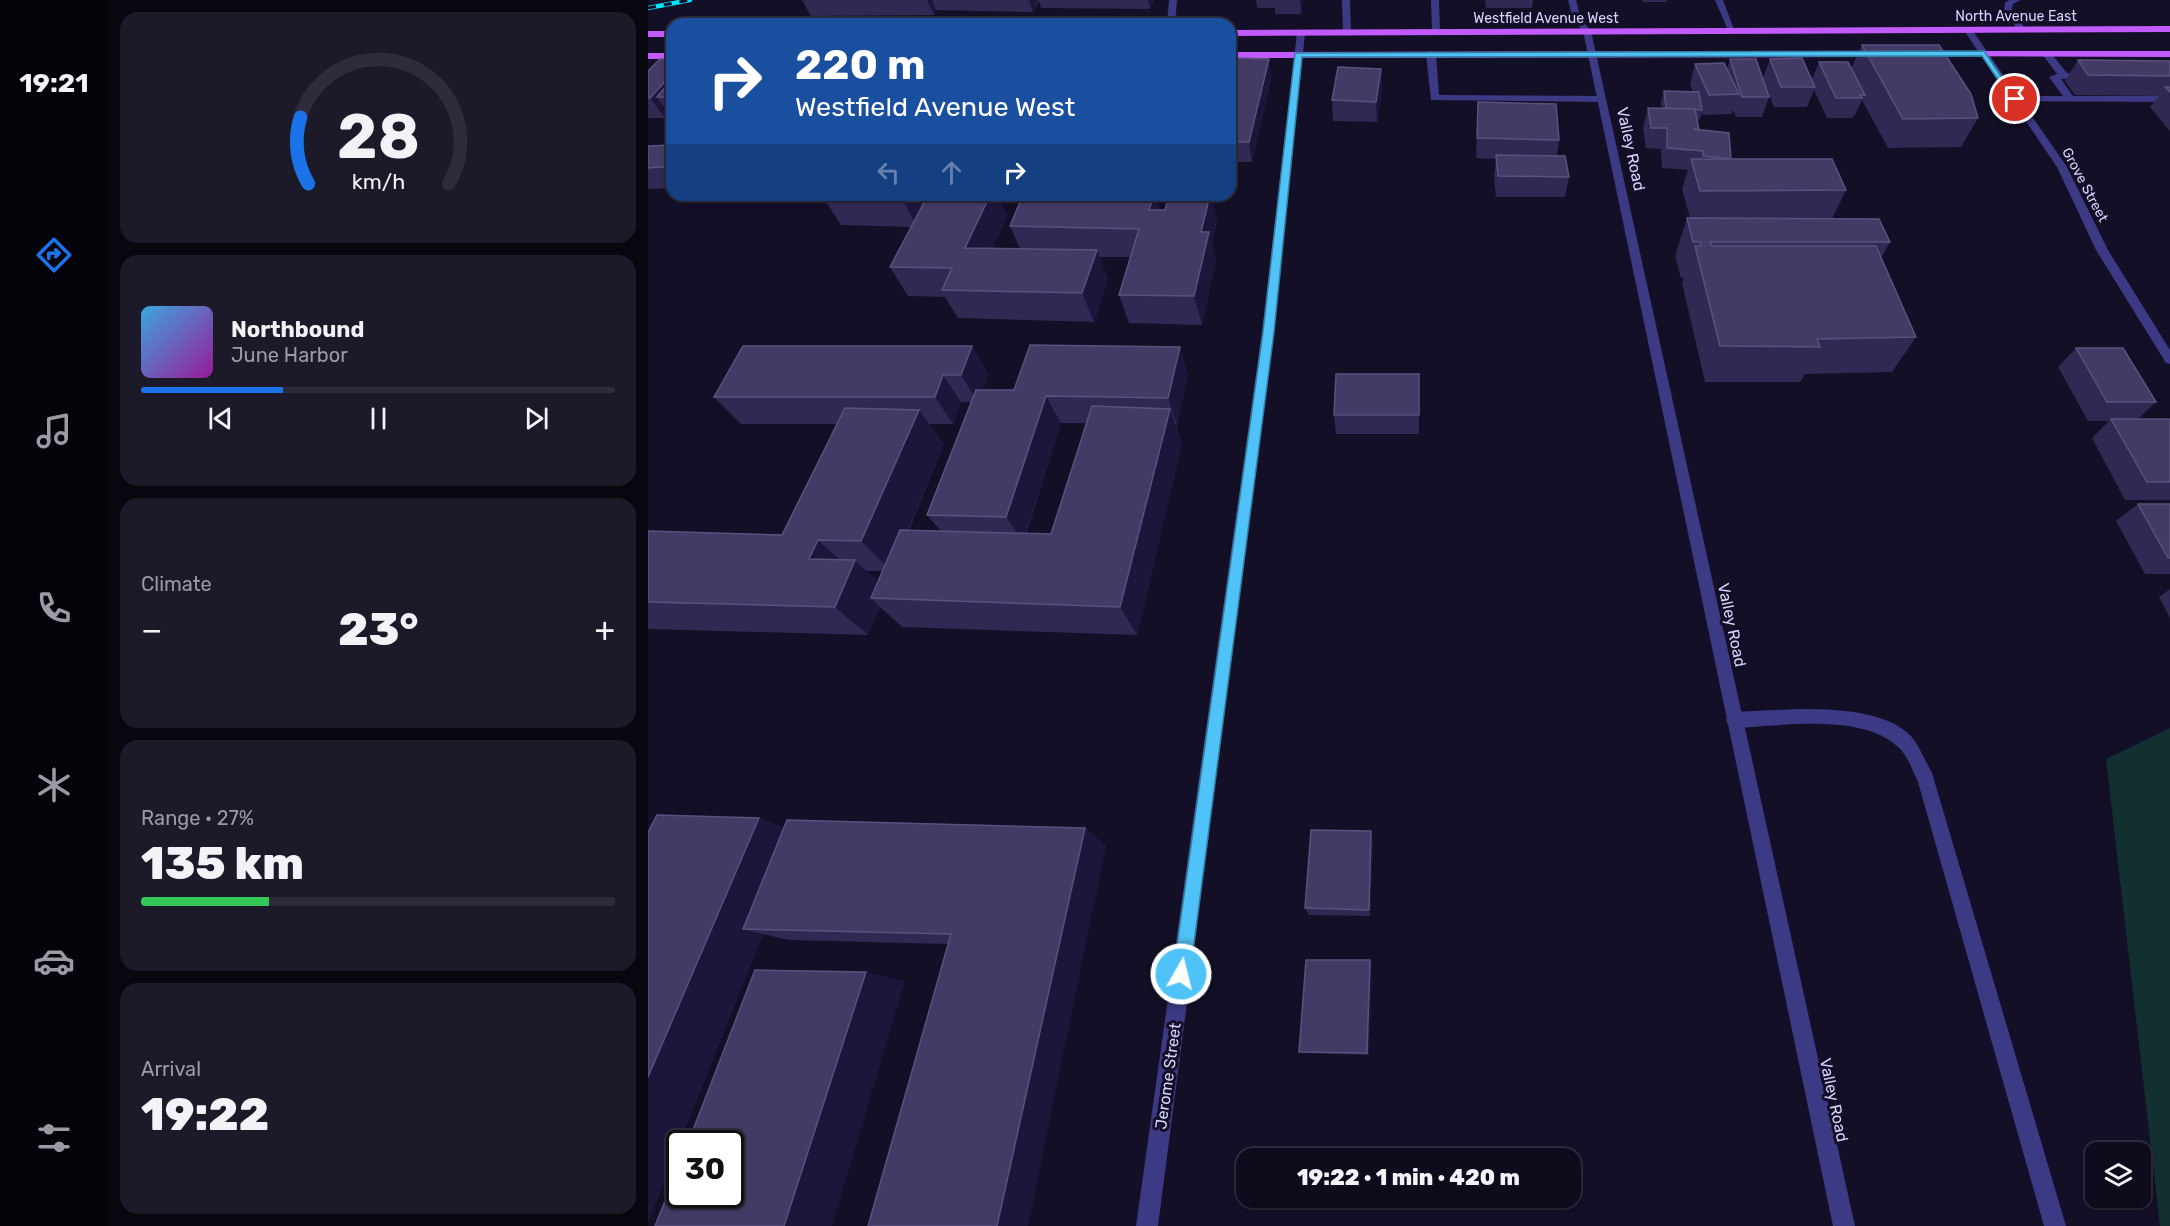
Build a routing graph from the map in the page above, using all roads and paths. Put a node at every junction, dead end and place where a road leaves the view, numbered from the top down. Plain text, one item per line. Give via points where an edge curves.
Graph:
1 (1173, 0) edge
2 (1346, 0) edge
3 (1435, 0) edge
4 (1572, 0) edge
5 (1719, 0) edge
6 (2017, 0) edge
7 (1172, 18) edge
8 (2170, 29) edge
9 (1732, 30) junction
10 (1862, 30) joint
11 (1967, 30) junction
12 (2022, 30) junction
13 (1587, 31) junction
14 (1436, 32) junction
15 (1236, 33) edge
16 (1301, 33) junction
17 (1347, 33) junction
18 (648, 34) edge
19 (666, 34) edge
20 (1298, 54) junction
21 (1431, 54) junction
22 (1592, 54) junction
23 (1886, 54) edge
24 (1908, 54) edge
25 (1984, 54) junction
26 (2047, 54) junction
27 (2170, 54) edge
28 (1236, 55) edge
29 (648, 56) edge
30 (666, 56) edge
31 (2063, 75) junction
32 (2098, 75) edge
33 (2165, 98) edge
34 (1601, 99) junction
35 (2015, 99) junction
36 (2070, 99) junction
37 (2170, 360) edge
38 (1734, 720) junction
39 (1147, 1226) edge
40 (1844, 1226) edge
41 (2055, 1226) edge

1 - 7 street
2 - 17 street
3 - 14 street
4 - 13 street, Valley Road via 1577,19
5 - 9 street
6 - 12 street via 2009,3 2008,9
8 - 12 main road, North Avenue East
9 - 10 main road, Westfield Avenue West
9 - 13 main road, Westfield Avenue West
10 - 11 main road, North Avenue East
11 - 12 main road, North Avenue East
11 - 25 street, Grove Street
13 - 14 main road, Westfield Avenue West
13 - 22 street, Valley Road
14 - 17 main road, Westfield Avenue West
15 - 16 main road, Westfield Avenue West
16 - 17 main road, Westfield Avenue West
16 - 20 street, Jerome Street
18 - 19 main road
20 - 21 main road
20 - 28 main road
20 - 39 street, Jerome Street via 1268,332
21 - 22 main road
21 - 34 street via 1434,98
22 - 23 main road
22 - 34 street, Valley Road
24 - 25 main road
25 - 26 main road
25 - 35 street, Grove Street
26 - 27 main road via 2130,58
26 - 31 street
29 - 30 main road
31 - 32 street
31 - 36 street via 2054,77
33 - 36 street
34 - 38 street, Valley Road
35 - 36 street
35 - 37 street, Grove Street via 2062,167 2102,250
38 - 40 street, Valley Road
38 - 41 street via 1848,718 1904,740 1926,779

